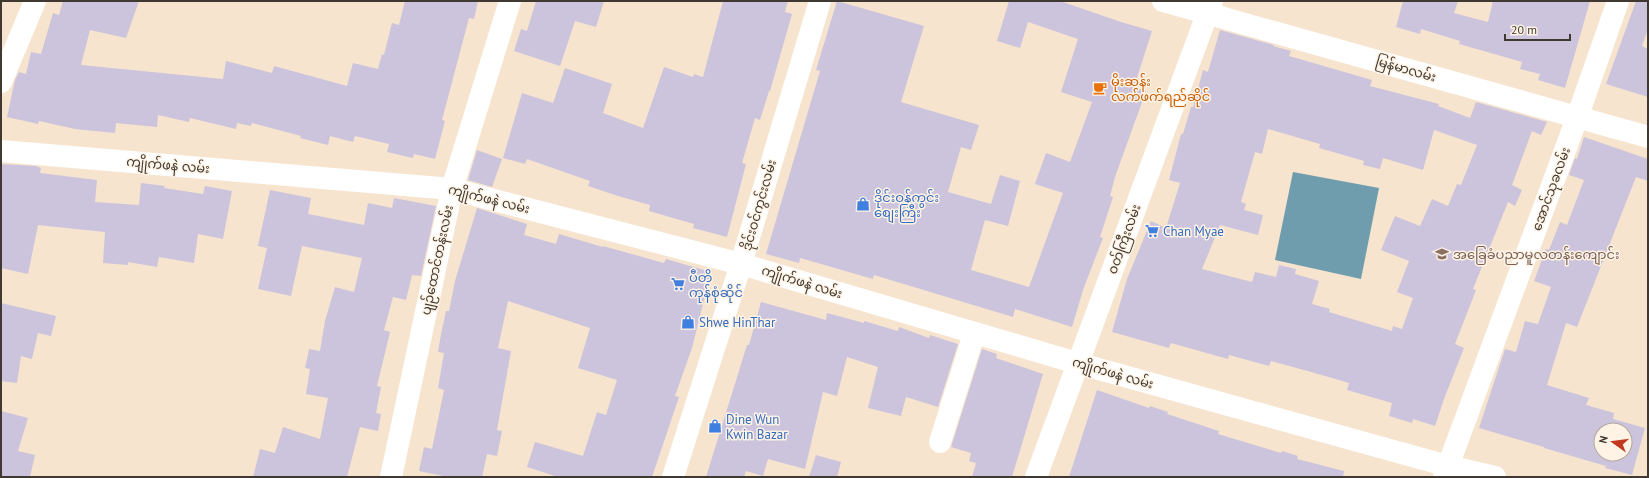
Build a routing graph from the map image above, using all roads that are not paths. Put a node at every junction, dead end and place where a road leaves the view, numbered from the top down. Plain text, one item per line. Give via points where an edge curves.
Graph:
1 (35, 1) edge
2 (510, 1) edge
3 (820, 1) edge
4 (1163, 1) edge
5 (1618, 1) edge
6 (1210, 7) edge
7 (1, 82) edge
8 (1577, 118) junction
9 (1648, 137) edge
10 (1, 151) edge
11 (452, 189) junction
12 (742, 264) junction
13 (974, 334) junction
14 (1077, 363) junction
15 (940, 442) dead end
16 (1446, 471) edge
17 (391, 477) edge
18 (673, 477) edge
19 (1036, 477) edge
20 (1495, 477) edge

1 - 7 street
2 - 11 street, ပျဉ်ထောင်တန်းလမ်း
3 - 12 street, ဒိုင်းဝင်ကွင်းလမ်း
4 - 6 street, မြန်မာလမ်း
5 - 8 street, အောင်သုခလမ်း
6 - 8 street, မြန်မာလမ်း
6 - 14 street, ၀တ်ကြီးလမ်း
8 - 9 street, မြန်မာလမ်း
8 - 16 street, အောင်သုခလမ်း
10 - 11 street, ကျိုက်ဖနဲ လမ်း
11 - 12 street, ကျိုက်ဖနဲ လမ်း
11 - 17 street, ပျဉ်ထောင်တန်းလမ်း
12 - 13 street, ကျိုက်ဖနဲ လမ်း
12 - 18 street, ဒိုင်းဝင်ကွင်းလမ်း
13 - 14 street, ကျိုက်ဖနဲ လမ်း
13 - 15 street
14 - 16 street, ကျိုက်ဖနဲ လမ်း
14 - 19 street, ၀တ်ကြီးလမ်း
16 - 20 street, ကျိုက်ဖနဲ လမ်း

